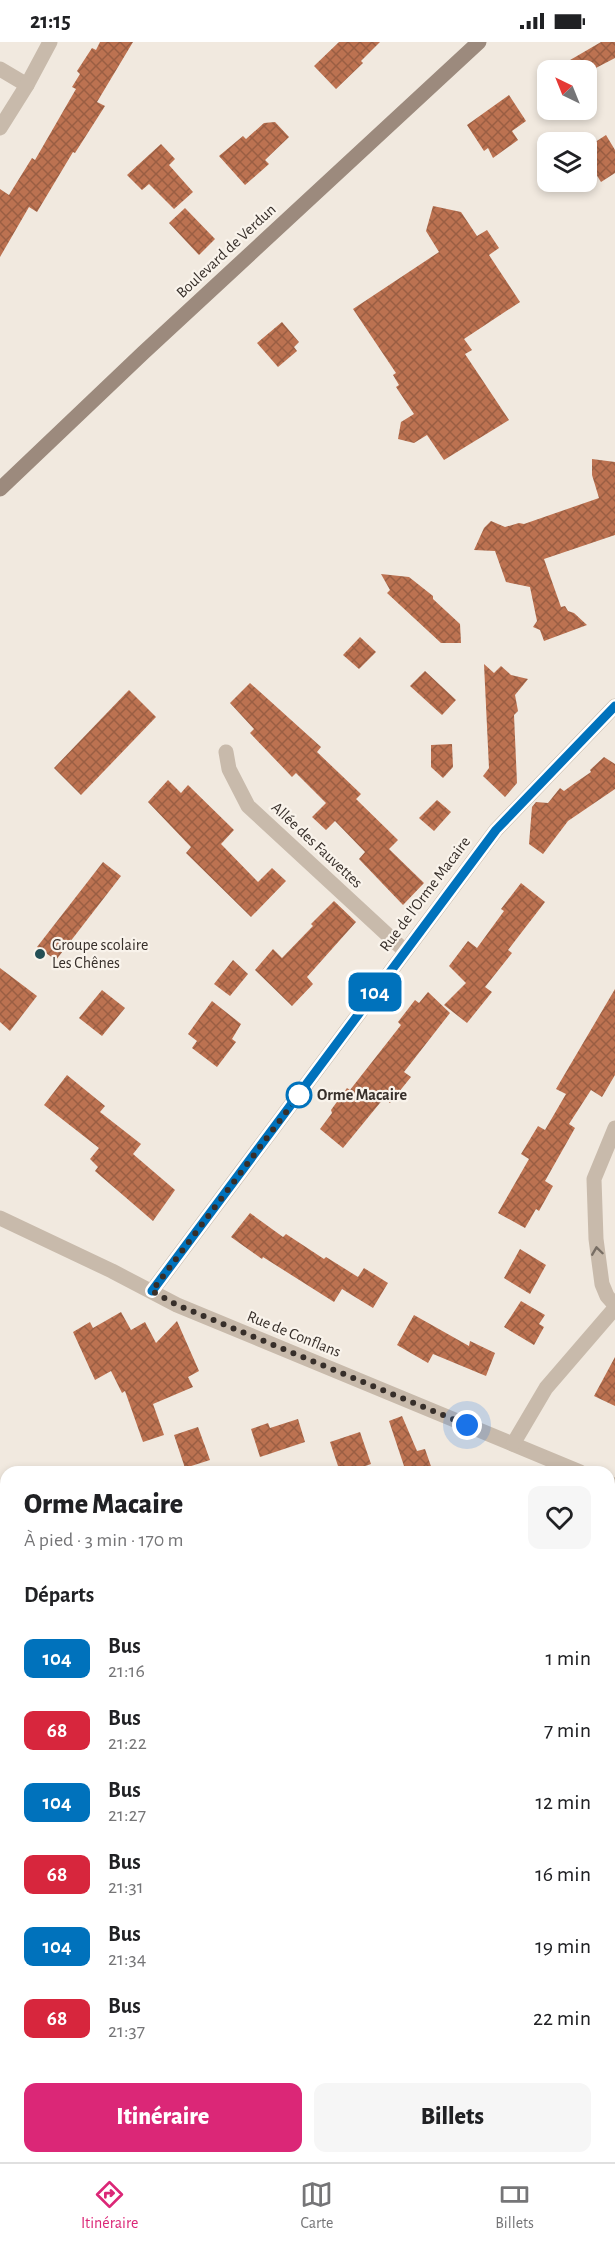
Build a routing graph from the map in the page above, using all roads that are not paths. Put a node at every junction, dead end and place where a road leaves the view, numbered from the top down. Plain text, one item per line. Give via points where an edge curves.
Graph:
1 (50, 42) edge
2 (479, 42) edge
3 (0, 69) edge
4 (27, 85) junction
5 (0, 128) edge
6 (0, 489) edge
7 (615, 706) edge
8 (226, 752) dead end
9 (405, 951) junction
10 (615, 1128) edge
11 (0, 1218) edge
12 (152, 1291) junction
13 (615, 1306) edge
14 (513, 1444) junction
15 (566, 1466) edge

1 - 4 street
2 - 6 main road, Boulevard de Verdun
3 - 4 street
4 - 5 street
7 - 9 street, Rue de l'Orme Macaire via 496,830
8 - 9 street, Allée des Fauvettes via 229,769 248,806
9 - 12 street, Rue de l'Orme Macaire
13 -> 10 street via 602,1284 594,1179
11 - 12 street, Rue de Conflans
12 - 14 street, Rue de Conflans via 177,1305
13 - 14 street via 546,1388
14 - 15 street, Rue de Conflans

